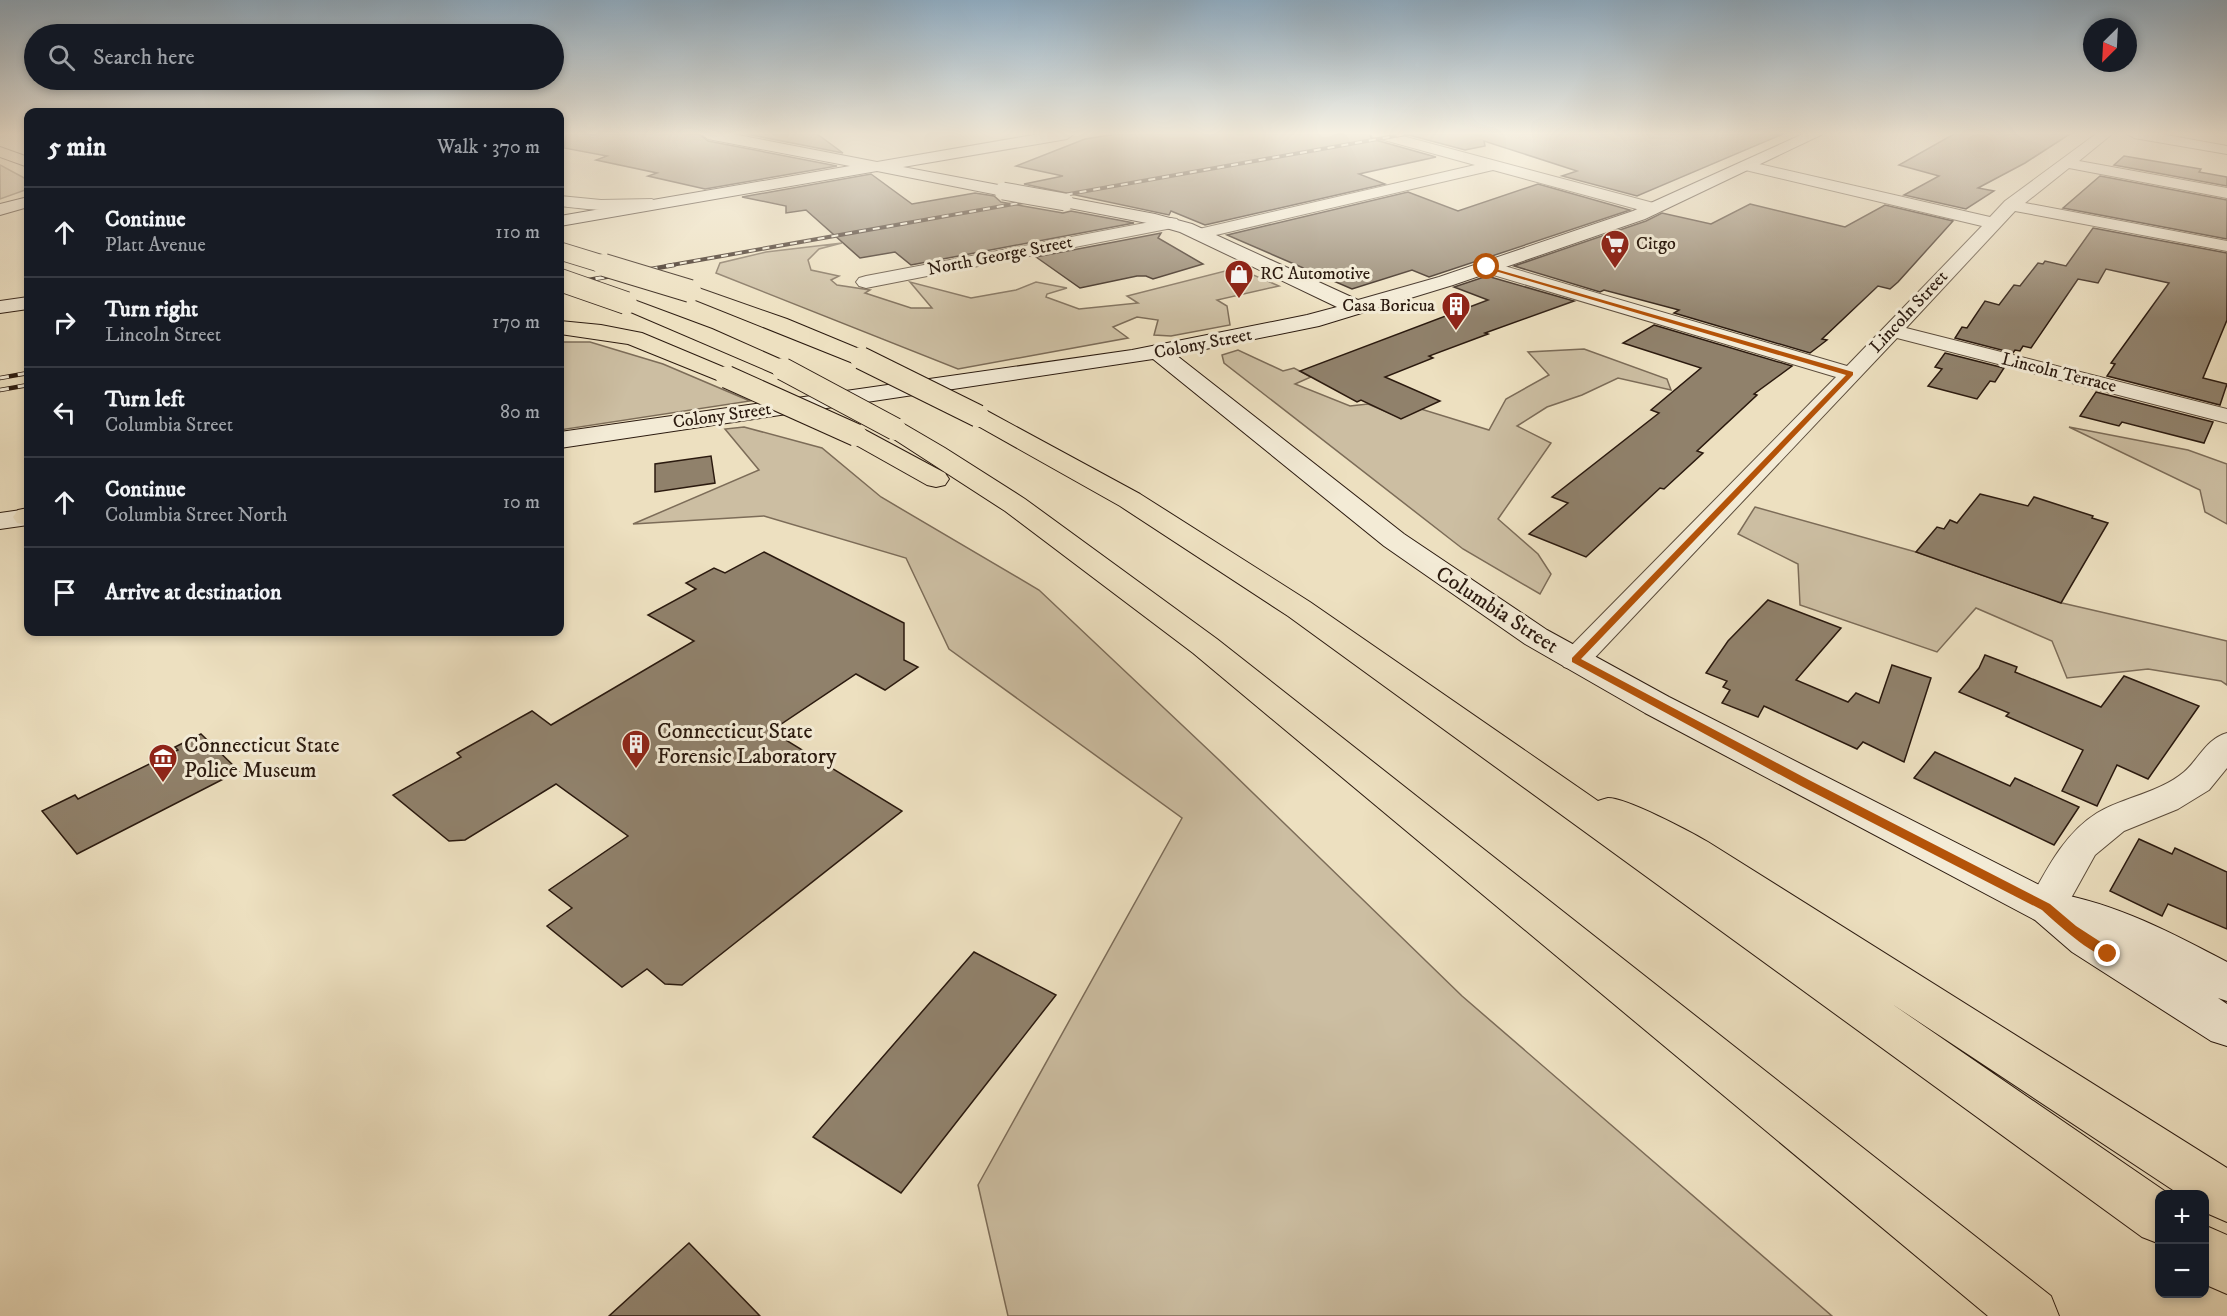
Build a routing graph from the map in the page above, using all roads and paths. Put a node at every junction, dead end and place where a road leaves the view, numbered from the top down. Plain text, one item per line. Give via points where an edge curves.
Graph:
1 (705, 195) edge
2 (1032, 195) edge
3 (1364, 195) edge
4 (1605, 195) edge
5 (1684, 195) edge
6 (1873, 195) edge
7 (2023, 195) edge
8 (564, 201) edge
9 (24, 203) edge
10 (652, 204) junction
11 (2010, 205) junction
12 (1655, 209) junction
13 (0, 210) edge
14 (564, 220) edge
15 (1171, 223) junction
16 (1993, 223) junction
17 (1200, 234) junction
18 (2227, 246) edge
19 (564, 252) edge
20 (1487, 267) junction
21 (564, 281) edge
22 (866, 282) dead end
23 (24, 304) edge
24 (0, 307) edge
25 (1357, 308) junction
26 (564, 328) edge
27 (1891, 330) junction
28 (1158, 352) junction
29 (1851, 374) junction
30 (2227, 416) edge
31 (564, 439) edge
32 (1082, 551) junction
33 (1575, 660) junction
34 (2227, 745) edge
35 (1566, 797) junction
36 (2046, 907) junction
37 (2227, 983) edge
38 (2227, 1027) edge
39 (2227, 1197) edge
40 (2155, 1215) edge
41 (2209, 1254) edge
42 (2227, 1267) edge
43 (2031, 1316) edge

1 - 10 street
2 - 15 street, bridge
3 - 17 street
4 - 12 street
5 - 12 street, Colony Street
6 - 16 street
7 - 11 street, Lincoln Street
8 - 10 street
9 - 13 street
10 - 14 street
11 - 16 street, Lincoln Street
11 - 18 street
12 - 20 street, Colony Street
15 - 17 street
15 - 22 street, North George Street
16 - 27 street, Lincoln Street
17 - 25 street
19 - 35 highway, bridge via 690,291 861,358 1093,478 1208,548
20 - 25 street, Colony Street
20 - 29 street
21 - 32 highway, bridge via 704,334 783,369 987,484
23 - 24 street
25 - 28 street, Colony Street
26 - 32 highway, bridge via 634,338 727,377 856,435 1007,521
27 - 29 street, Lincoln Street
27 - 30 street, Lincoln Terrace
28 - 31 street, Colony Street
28 - 33 street, Columbia Street via 1402,545 1494,610
29 - 33 street, Lincoln Street
32 - 43 highway via 1300,722
33 - 36 street, Columbia Street
34 - 36 street via 2196,781 2165,800 2111,822 2082,844
35 - 39 highway via 1682,844
35 - 40 highway
36 - 37 street, Columbia Street via 2106,923
36 - 38 street via 2087,940
41 - 42 highway

